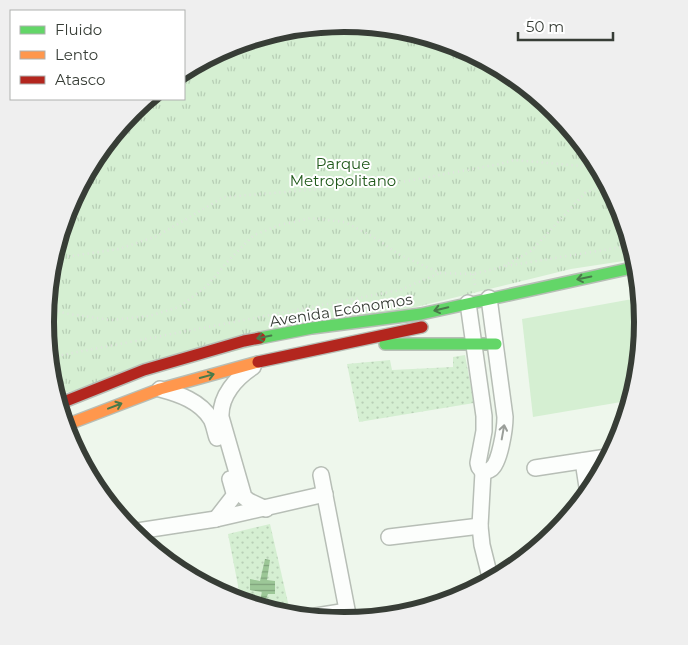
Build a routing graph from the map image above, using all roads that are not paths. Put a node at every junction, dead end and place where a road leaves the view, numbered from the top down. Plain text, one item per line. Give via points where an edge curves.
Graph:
1 (629, 269) edge
2 (582, 291) dead end
3 (490, 304) junction
4 (466, 312) junction
5 (432, 324) dead end
6 (325, 327) junction
7 (347, 344) junction
8 (474, 344) junction
9 (496, 344) junction
10 (329, 347) junction
11 (263, 361) junction
12 (160, 389) junction
13 (65, 402) edge
14 (72, 423) edge
15 (600, 458) edge
16 (583, 461) junction
17 (535, 468) dead end
18 (483, 472) junction
19 (321, 476) dead end
20 (586, 483) edge
21 (325, 494) junction
22 (266, 509) junction
23 (216, 519) junction
24 (480, 526) junction
25 (146, 534) edge
26 (389, 537) dead end
27 (489, 574) edge
28 (347, 612) edge

1 -> 3 street, Avenida Ecónomos
2 - 3 street, Avenida Ecónomos
3 - 4 street, Avenida Ecónomos
3 - 9 street
4 -> 6 street, Avenida Ecónomos via 421,314
4 - 8 street
5 - 7 street, Avenida Ecónomos
6 - 10 street
6 -> 13 street, Avenida Ecónomos via 244,341 208,351 144,370
7 - 8 street
7 - 10 street, Avenida Ecónomos
8 - 9 street
8 - 18 street via 484,416 478,463
18 -> 9 street via 496,463 505,430
10 - 11 street, Avenida Ecónomos
12 -> 11 street, Avenida Ecónomos
11 - 22 street via 235,382 224,400 221,418 241,491 249,501
14 -> 12 street, Avenida Ecónomos
12 - 23 street via 190,400 212,420 234,493
15 - 16 street
16 - 17 street
16 - 20 street
18 - 24 street
19 - 21 street
21 - 22 street
21 - 28 street
22 - 23 street
23 - 25 street
24 - 26 street
24 - 27 street

